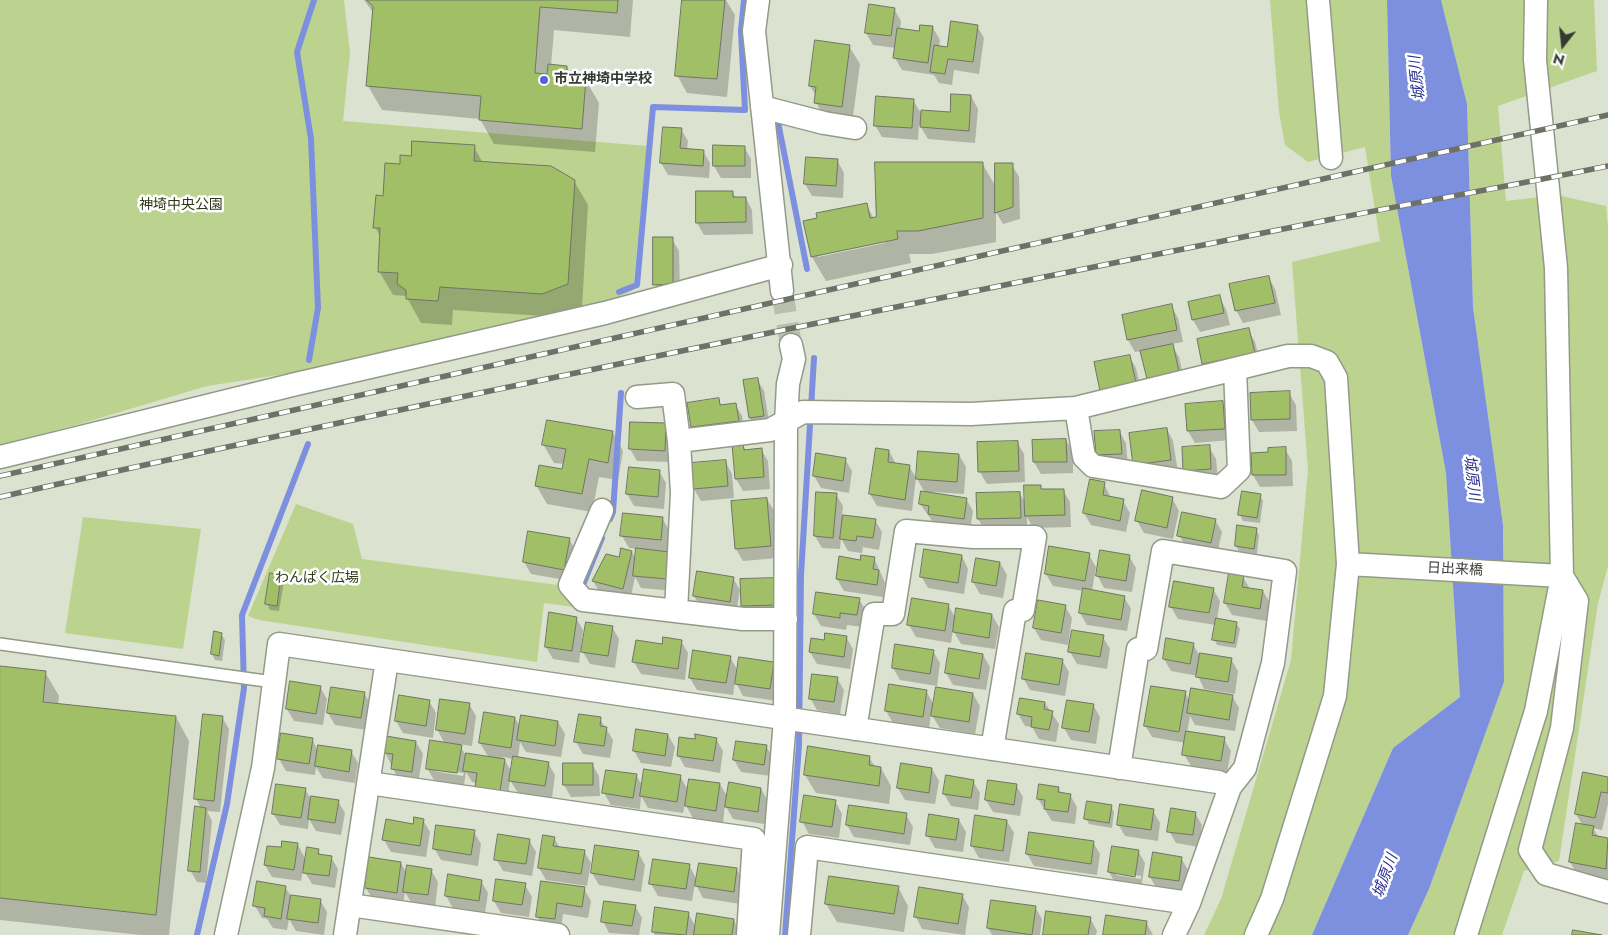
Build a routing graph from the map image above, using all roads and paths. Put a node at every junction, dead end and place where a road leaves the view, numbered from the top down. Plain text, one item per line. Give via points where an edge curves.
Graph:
1 (758, 0) edge
2 (1318, 0) edge
3 (1536, 0) edge
4 (762, 107) junction
5 (855, 128) dead end
6 (1331, 158) dead end
7 (781, 265) junction
8 (782, 291) tunnel mouth
9 (792, 345) tunnel mouth
10 (1235, 369) junction
11 (637, 397) dead end
12 (1076, 408) junction
13 (803, 416) junction
14 (679, 441) junction
15 (0, 457) edge
16 (602, 510) dead end
17 (1348, 564) junction
18 (1562, 576) junction
19 (676, 611) junction
20 (786, 619) junction
21 (0, 644) edge
22 (387, 660) junction
23 (265, 680) junction
24 (795, 720) junction
25 (855, 729) junction
26 (992, 749) junction
27 (1119, 768) junction
28 (368, 783) junction
29 (1230, 787) junction
30 (1608, 892) edge
31 (1189, 902) junction
32 (350, 905) junction
33 (226, 935) edge
34 (346, 935) edge
35 (558, 935) edge
36 (748, 935) edge
37 (768, 935) edge
38 (799, 935) edge
39 (1174, 935) edge
40 (1256, 935) edge
41 (1466, 935) edge

1 - 4 street via 754,31
2 - 6 street
3 - 18 street via 1534,60 1556,268
4 - 5 street
4 - 7 street
7 - 8 street
7 - 15 street via 606,313 296,384
9 - 13 street via 794,359 788,384
10 - 12 street
10 - 12 street via 1239,470 1221,487 1093,466 1084,457
10 - 17 street via 1288,356 1311,356 1328,362 1336,378
11 - 14 street via 673,394
12 - 13 street via 971,414
13 - 14 street via 770,430
13 - 20 street
14 - 19 street via 682,493
16 - 19 street via 570,585 584,600
17 - 18 street, 日出来橋
17 - 40 street via 1335,696 1272,899
18 - 30 street via 1577,601 1576,611 1562,728 1530,850 1546,874
18 - 41 street via 1536,710
19 - 20 street via 742,619
20 - 24 street
21 - 23 lane
22 - 23 street via 279,644
22 - 24 street
22 - 28 street
23 - 33 street via 263,768
24 - 25 street
24 - 37 street
25 - 26 street
25 - 26 street via 874,614 893,614 906,531 973,537 1035,537 1023,610 1015,612
26 - 27 street
27 - 29 street via 1218,782
27 - 29 street via 1138,649 1146,649 1163,550 1285,571 1273,663 1245,768
28 - 32 street
28 - 36 street via 754,840
29 - 31 street
31 - 38 street via 807,847
31 - 39 street
32 - 34 street
32 - 35 street

